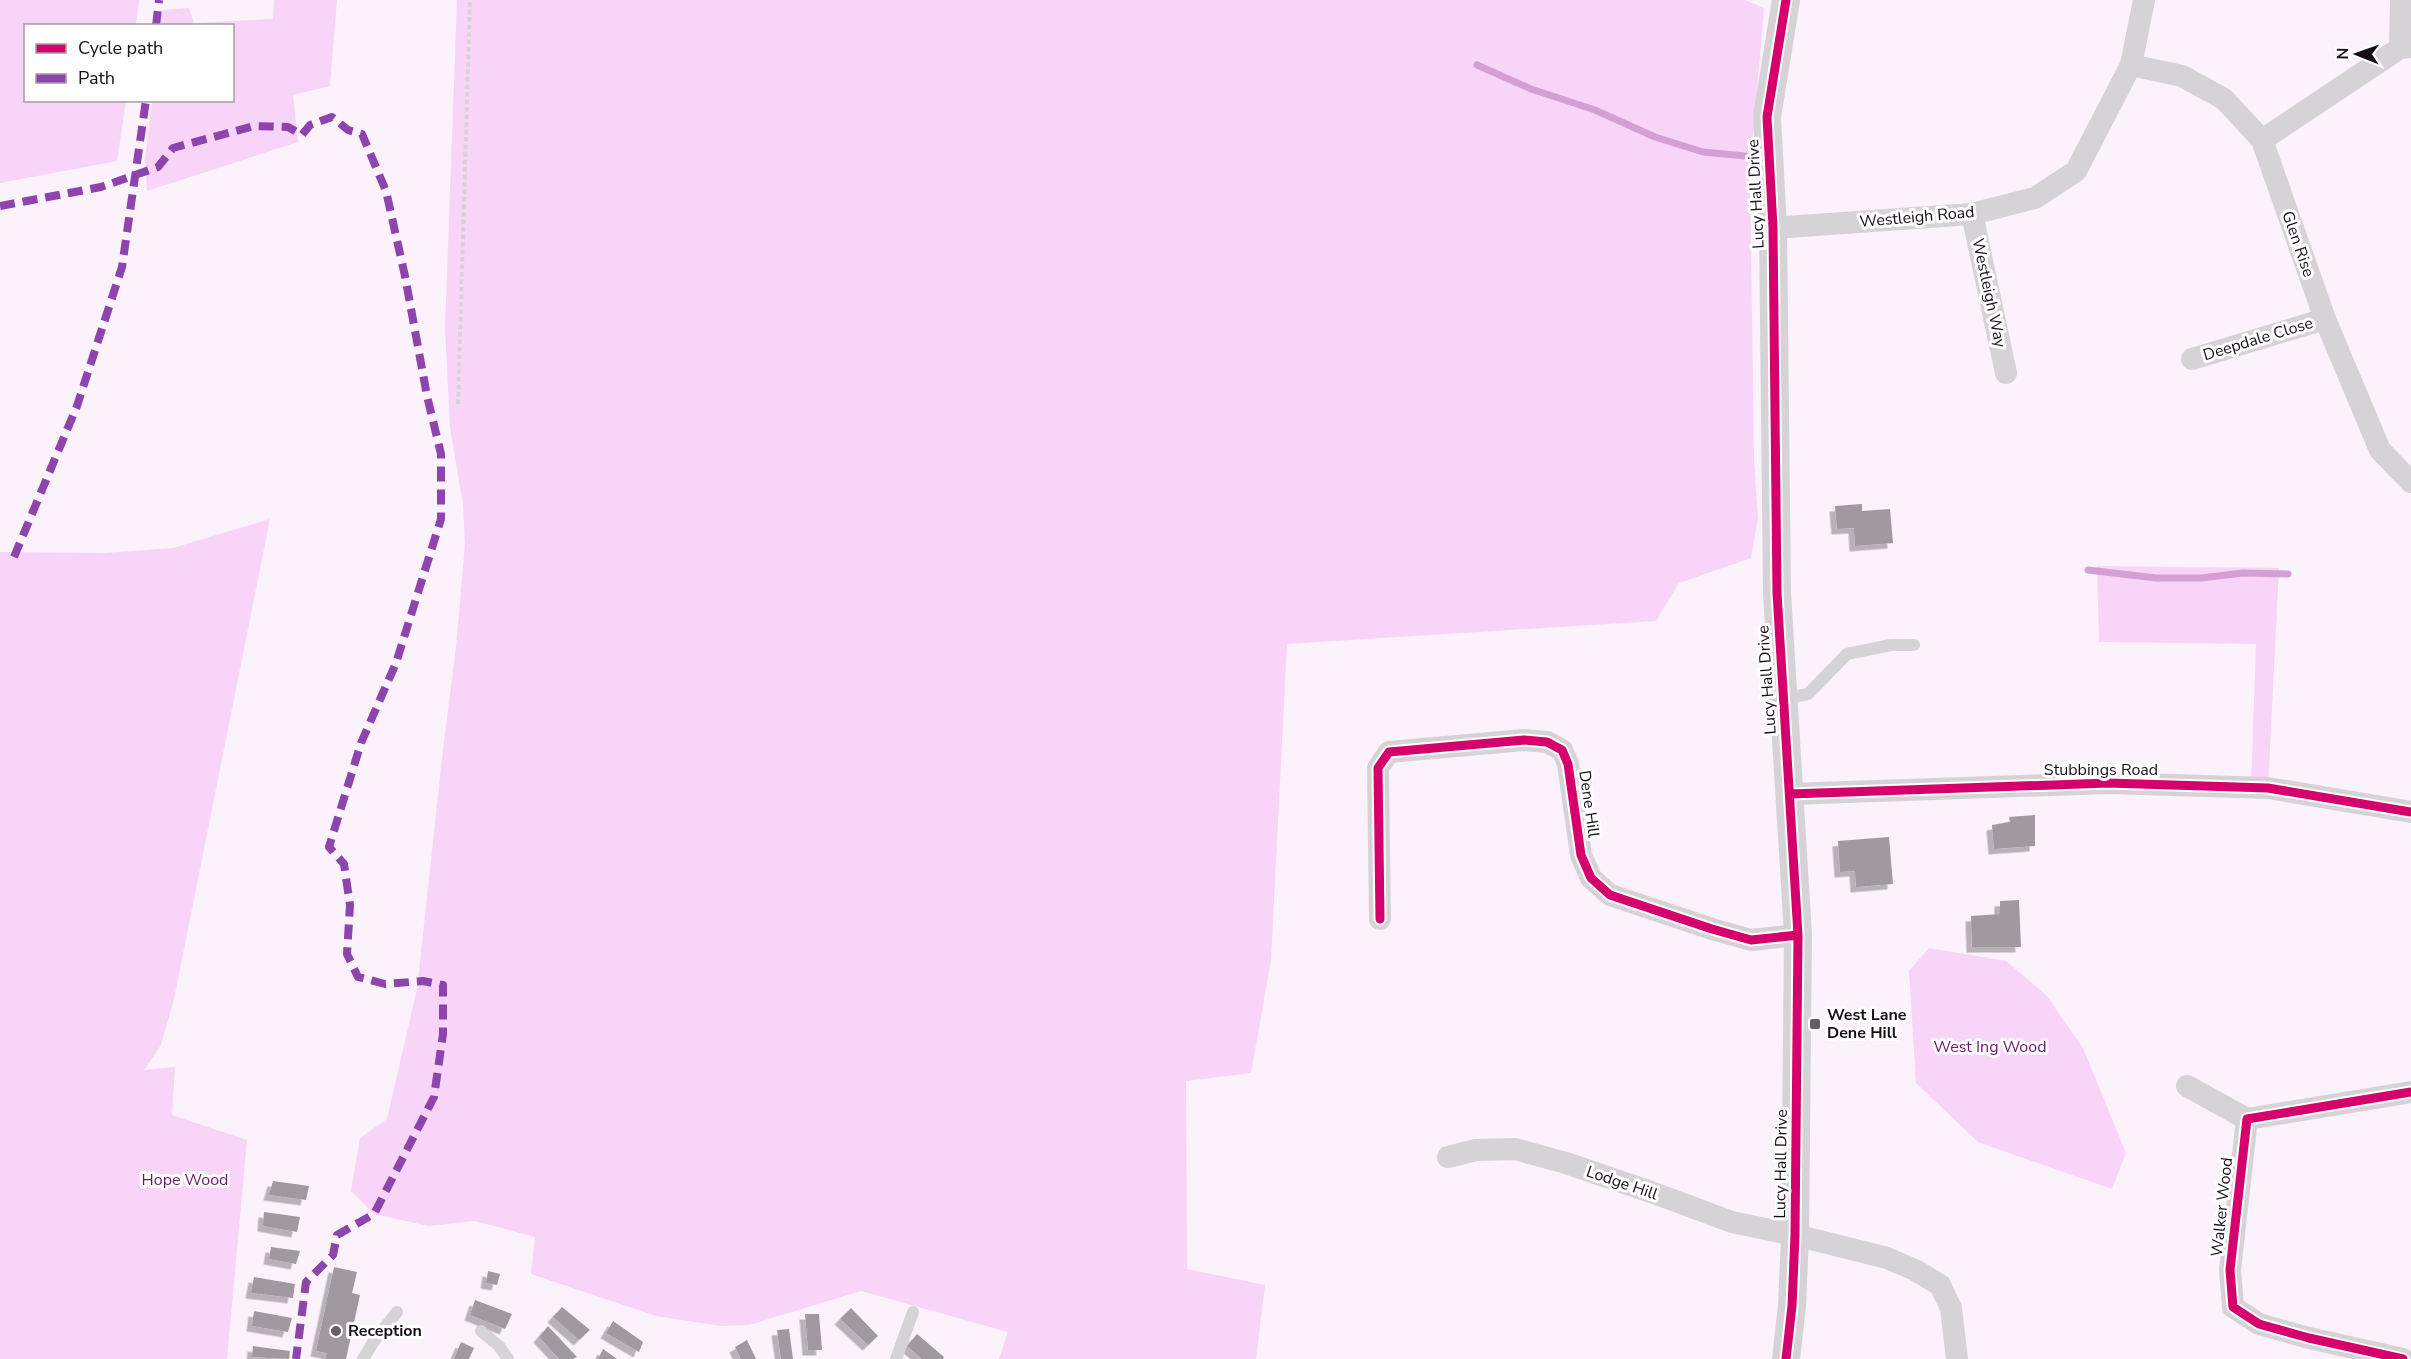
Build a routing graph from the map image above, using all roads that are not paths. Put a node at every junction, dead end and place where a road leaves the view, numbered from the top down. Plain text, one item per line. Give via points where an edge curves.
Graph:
1 (1786, 0) edge
2 (2144, 0) edge
3 (2401, 0) edge
4 (2405, 47) edge
5 (2131, 65) junction
6 (2262, 140) junction
7 (1972, 214) junction
8 (1773, 228) junction
9 (2325, 319) junction
10 (2192, 359) dead end
11 (2006, 373) dead end
12 (2411, 482) edge
13 (1914, 645) dead end
14 (1783, 699) junction
15 (1790, 794) junction
16 (2411, 812) edge
17 (1380, 919) dead end
18 (1798, 935) junction
19 (2187, 1086) dead end
20 (2411, 1092) edge
21 (2247, 1119) junction
22 (1448, 1157) dead end
23 (1795, 1235) junction
24 (396, 1312) dead end
25 (914, 1312) dead end
26 (481, 1331) dead end
27 (2388, 1358) edge
28 (363, 1359) edge
29 (508, 1359) edge
30 (896, 1359) edge
31 (1786, 1359) edge
32 (1957, 1359) edge

1 - 8 street, Lucy Hall Drive via 1767,117
2 - 5 street, Westleigh Road
3 - 4 street
4 - 6 street
5 - 6 street, Glen Rise via 2182,76 2224,99
5 - 7 street, Westleigh Road via 2076,171 2035,198
6 - 9 street, Glen Rise
7 - 8 street, Westleigh Road
7 - 11 street, Westleigh Way
8 - 14 street, Lucy Hall Drive via 1777,593
9 - 10 street, Deepdale Close
9 - 12 street, Glen Rise via 2380,450
13 - 14 lane via 1891,645 1847,654 1808,694
14 - 15 street, Lucy Hall Drive
15 - 16 street, Stubbings Road via 2108,783 2268,788
15 - 18 street, Lucy Hall Drive
17 - 18 street, Dene Hill via 1378,768 1389,752 1524,740 1547,742 1562,750 1569,764 1581,855 1591,878 1610,895 1751,940
18 - 23 street, Lucy Hall Drive
19 - 21 street
20 - 21 street
21 - 27 street, Walker Wood via 2230,1270 2233,1307 2259,1324
22 - 23 street, Lodge Hill via 1476,1149 1515,1149 1641,1188 1732,1222
23 - 31 street, Lucy Hall Drive
23 - 32 street, Lodge Hill via 1887,1258 1940,1285 1951,1308
24 - 28 lane
25 - 30 lane
26 - 29 lane

